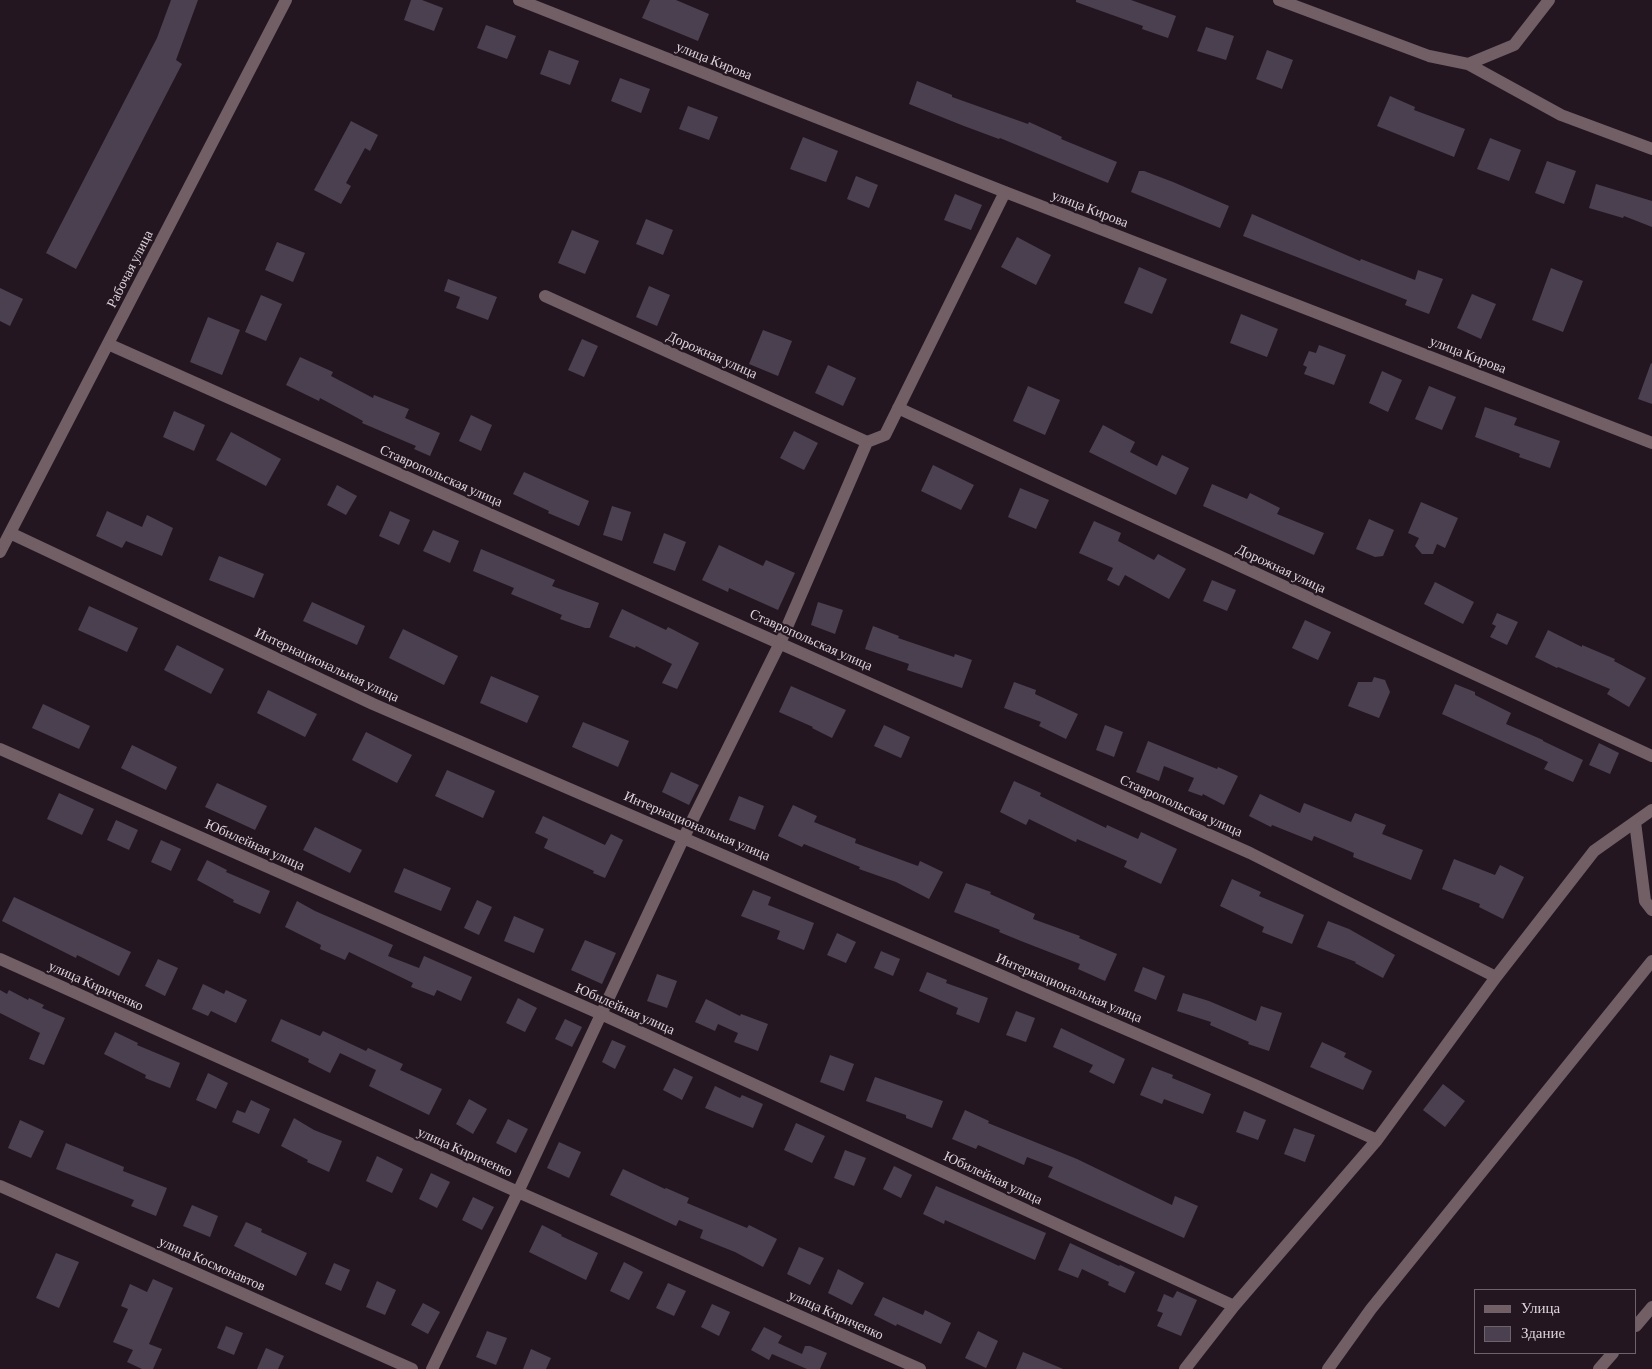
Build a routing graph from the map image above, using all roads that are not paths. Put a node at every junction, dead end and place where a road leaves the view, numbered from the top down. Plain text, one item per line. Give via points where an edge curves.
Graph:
1 (286, 0) edge
2 (519, 0) edge
3 (1279, 0) edge
4 (1549, 0) edge
5 (1468, 64) junction
6 (1652, 150) edge
7 (1004, 192) junction
8 (545, 296) dead end
9 (108, 344) junction
10 (898, 408) junction
11 (867, 442) junction
12 (1652, 442) edge
13 (10, 533) junction
14 (0, 552) edge
15 (780, 643) junction
16 (0, 748) edge
17 (1652, 756) edge
18 (1652, 810) edge
19 (1635, 822) junction
20 (684, 837) junction
21 (1652, 910) edge
22 (0, 959) edge
23 (1652, 961) edge
24 (1496, 977) junction
25 (601, 1014) junction
26 (1377, 1140) junction
27 (0, 1186) edge
28 (518, 1192) junction
29 (1234, 1306) junction
30 (1652, 1307) edge
31 (1637, 1325) edge
32 (1612, 1354) edge
33 (412, 1369) edge
34 (432, 1369) edge
35 (920, 1369) edge
36 (1185, 1369) edge
37 (1328, 1369) edge
38 (1599, 1369) edge

1 - 9 street, Рабочая улица
2 - 7 street, улица Кирова
3 - 5 street via 1429,56
4 - 5 street via 1514,45
5 - 6 street via 1561,115
7 - 10 street
7 - 12 street, улица Кирова
8 - 11 street, Дорожная улица
9 - 13 street, Рабочая улица
9 - 15 street, Ставропольская улица
10 - 11 street via 885,436
10 - 17 street, Дорожная улица
11 - 15 street
13 - 14 street, Рабочая улица
13 - 20 street, Интернациональная улица via 373,704
15 - 20 street
15 - 24 street, Ставропольская улица via 1250,853
16 - 25 street, Юбилейная улица
18 - 19 street
19 - 21 street via 1644,900
19 - 24 street via 1594,851
20 - 25 street
20 - 26 street, Интернациональная улица
22 - 28 street, улица Кириченко
23 - 37 street via 1371,1309
24 - 26 street
25 - 28 street
25 - 29 street, Юбилейная улица
26 - 29 street
27 - 33 street, улица Космонавтов
28 - 34 street
28 - 35 street, улица Кириченко
29 - 36 street
30 - 31 street
32 - 38 street

